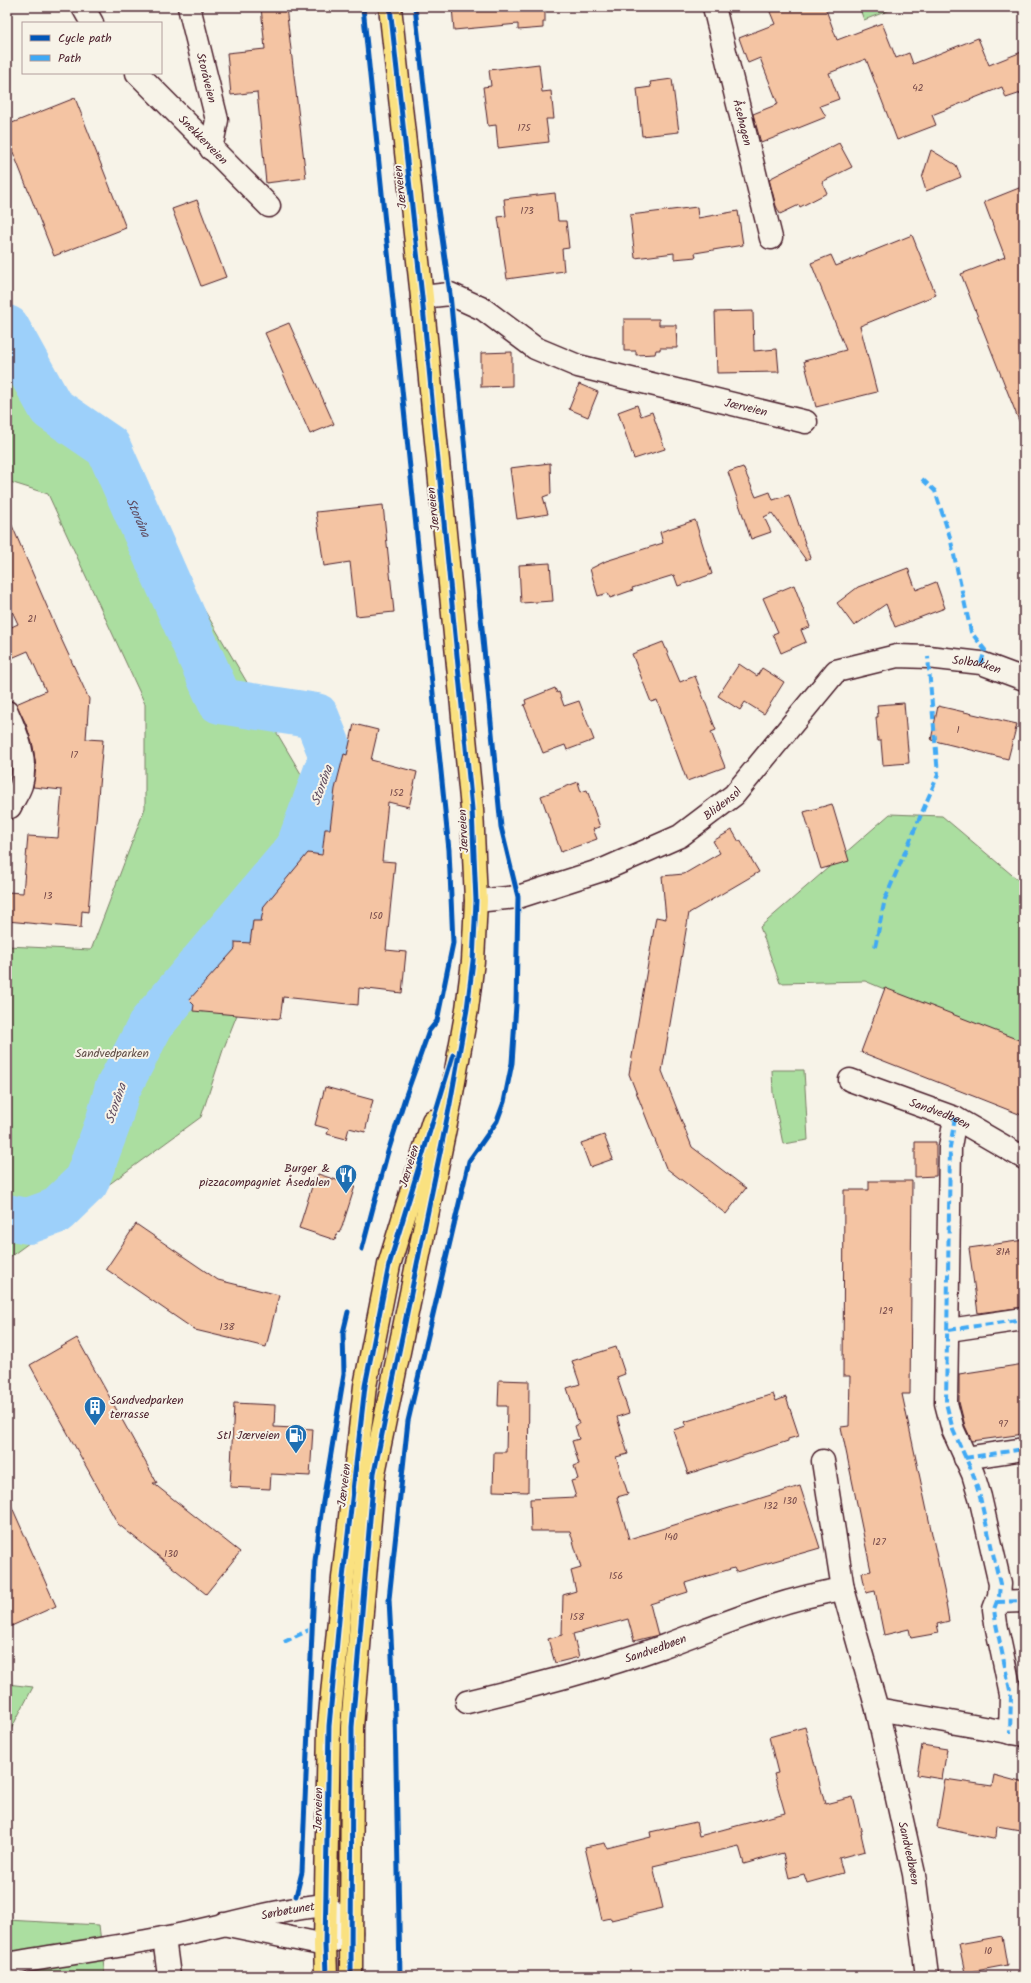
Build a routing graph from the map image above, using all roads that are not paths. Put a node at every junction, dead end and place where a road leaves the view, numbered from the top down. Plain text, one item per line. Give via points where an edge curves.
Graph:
1 (83, 7) edge
2 (189, 7) edge
3 (390, 7) edge
4 (714, 7) edge
5 (91, 22) edge
6 (138, 74) edge
7 (211, 149) junction
8 (269, 206) dead end
9 (771, 238) dead end
10 (422, 296) junction
11 (806, 422) dead end
12 (928, 657) joint
13 (1024, 679) edge
14 (7, 712) edge
15 (7, 808) edge
16 (476, 901) junction
17 (467, 1009) junction
18 (850, 1080) dead end
19 (955, 1118) junction
20 (1024, 1158) edge
21 (1024, 1319) edge
22 (949, 1330) junction
23 (1024, 1449) edge
24 (965, 1458) junction
25 (823, 1462) dead end
26 (843, 1589) junction
27 (1024, 1601) edge
28 (997, 1602) junction
29 (467, 1702) dead end
30 (877, 1709) junction
31 (1017, 1734) edge
32 (327, 1905) junction
33 (223, 1924) junction
34 (351, 1932) junction
35 (164, 1938) junction
36 (325, 1945) junction
37 (7, 1964) edge
38 (169, 1976) edge
39 (326, 1976) edge
40 (351, 1976) edge
41 (927, 1976) edge

1 - 5 street
2 - 7 street, Storåveien via 217,120
3 - 10 main road, Jærveien
4 - 9 street, Åsehagen
6 - 7 street, Snekkerveien
7 - 8 street, Snekkerveien
10 - 11 street, Jærveien via 450,294 483,309 535,348 578,366
10 - 16 main road, Jærveien via 472,809
12 - 13 street, Solbakken via 982,664
12 - 16 street, Blidensol via 897,656 836,671 734,795 680,836 605,869 518,897
14 - 15 street via 18,738 23,766 21,785 10,807
16 - 17 main road, Jærveien
17 - 32 main road, Jærveien via 389,1265 365,1386 329,1726
17 - 34 main road, Jærveien via 450,1104 374,1473 352,1727
18 - 19 street, Sandvedbøen
19 - 20 street, Sandvedbøen
19 - 22 street via 950,1147
21 - 22 street
22 - 24 street via 946,1404 953,1430
23 - 24 street
24 - 28 street via 980,1497 1000,1584
25 - 26 street, Sandvedbøen
26 - 29 street, Sandvedbøen via 813,1594 724,1622 664,1646 550,1681
26 - 30 street, Sandvedbøen
27 - 28 street
28 - 31 street via 994,1609 996,1624
30 - 31 street
30 - 41 street, Sandvedbøen via 914,1874
32 - 33 street, Sørbøtunet via 295,1908
32 - 34 street, Sørbøtunet
32 - 36 main road, Jærveien
33 - 35 street, Sørbøtunet
33 - 36 street, Sørbøtunet
34 - 36 street
34 - 40 main road, Jærveien
35 - 37 street, Sørbøtunet
35 - 38 street
36 - 39 main road, Jærveien

